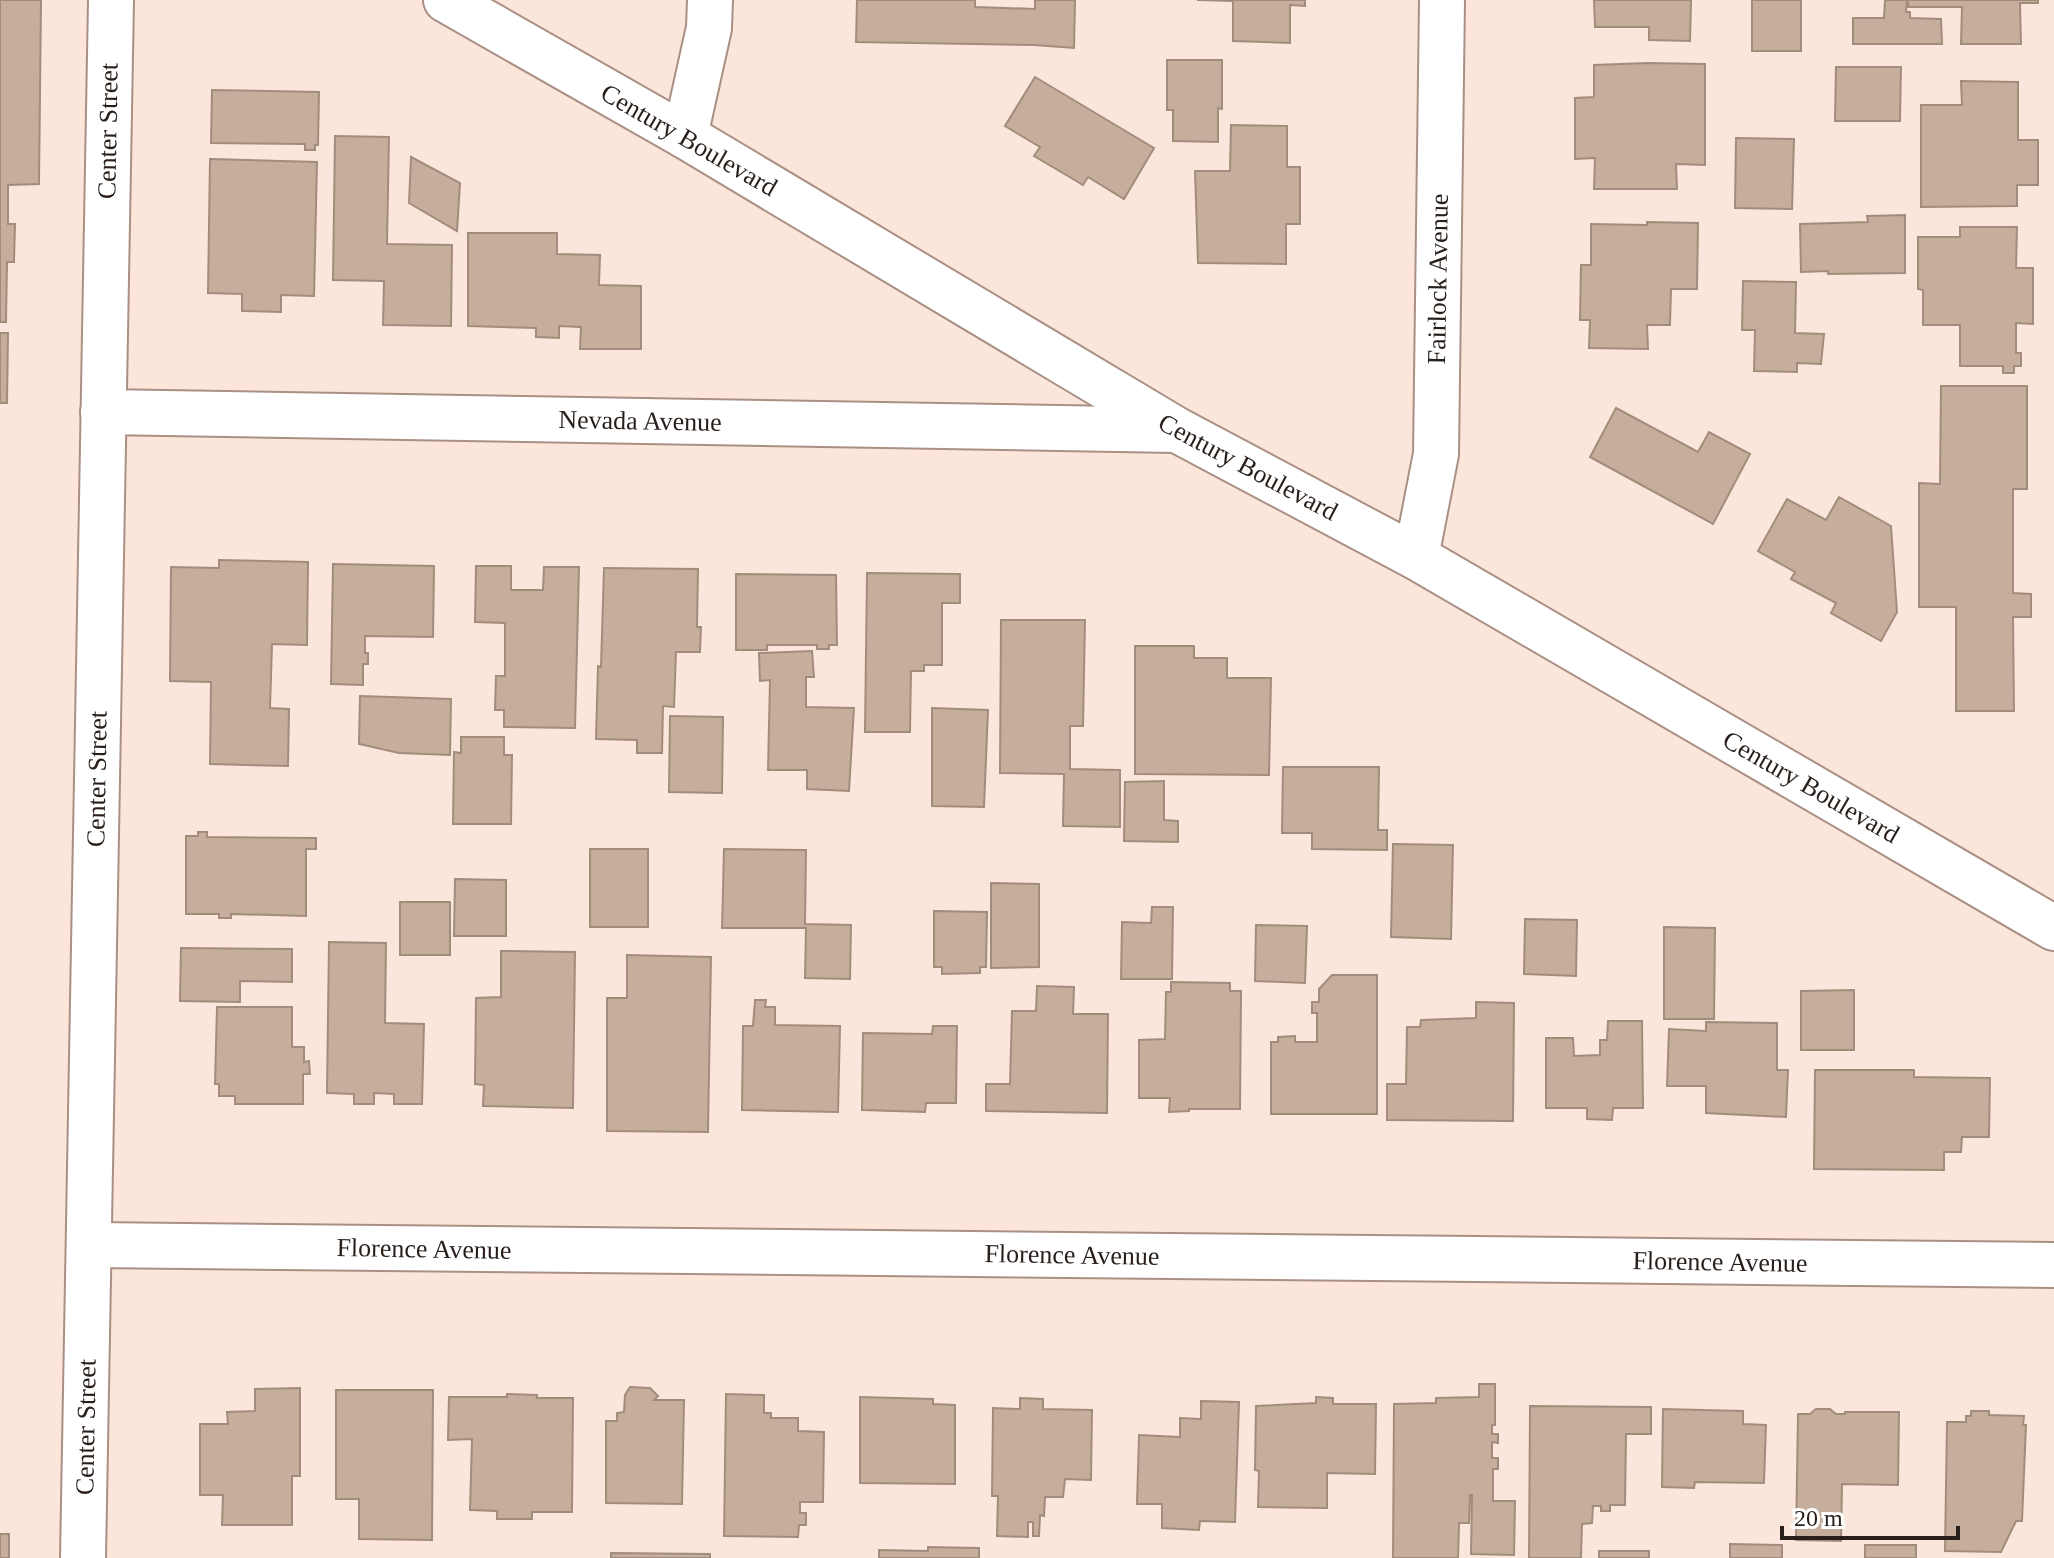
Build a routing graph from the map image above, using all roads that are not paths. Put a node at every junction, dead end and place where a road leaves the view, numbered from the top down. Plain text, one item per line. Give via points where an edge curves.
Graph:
1 (111, 0) edge
2 (446, 0) edge
3 (710, 0) edge
4 (1442, 0) edge
5 (685, 136) junction
6 (103, 412) junction
7 (1177, 430) junction
8 (1416, 557) junction
9 (2054, 928) edge
10 (91, 1245) junction
11 (2054, 1265) edge
12 (83, 1558) edge

1 - 6 street, Center Street
2 - 5 street, Century Boulevard
3 - 5 street via 709,28
4 - 8 street, Fairlock Avenue via 1436,454
5 - 7 street, Century Boulevard
6 - 7 street, Nevada Avenue
6 - 10 street, Center Street
7 - 8 street, Century Boulevard
8 - 9 street, Century Boulevard
10 - 11 street, Florence Avenue
10 - 12 street, Center Street

